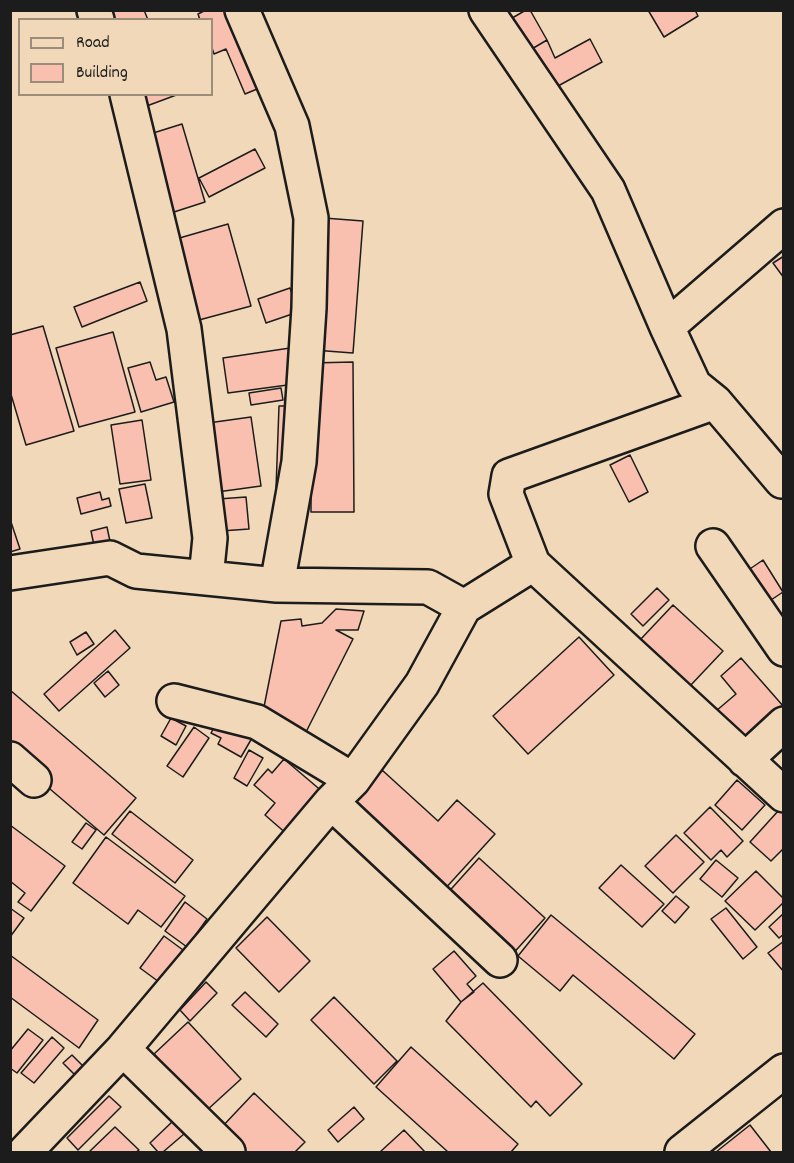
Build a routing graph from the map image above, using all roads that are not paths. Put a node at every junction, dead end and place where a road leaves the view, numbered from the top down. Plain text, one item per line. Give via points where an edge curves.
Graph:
1 (242, 10) edge
2 (486, 10) edge
3 (127, 96) edge
4 (783, 226) edge
5 (667, 327) junction
6 (716, 402) junction
7 (782, 481) edge
8 (713, 546) dead end
9 (533, 564) junction
10 (10, 573) edge
11 (206, 578) junction
12 (277, 585) junction
13 (464, 607) junction
14 (783, 649) edge
15 (174, 701) dead end
16 (783, 724) edge
17 (745, 760) junction
18 (342, 791) junction
19 (783, 795) edge
20 (500, 960) dead end
21 (123, 1049) junction
22 (783, 1071) edge
23 (25, 1152) edge
24 (228, 1152) edge
25 (682, 1152) edge

1 - 12 street via 292,126 310,218 309,308 299,462
2 - 5 street via 608,190
3 - 11 street via 184,329 210,538
4 - 5 street
5 - 6 street via 694,384
6 - 7 street
6 - 9 street via 509,476 506,494
8 - 14 street
9 - 13 street
9 - 17 street
10 - 11 street via 110,558 135,571
11 - 12 street
12 - 13 street via 428,587
13 - 18 street via 422,684
15 - 18 street via 257,722
16 - 17 street
17 - 19 street
18 - 20 street
18 - 21 street
21 - 23 street
21 - 24 street
22 - 25 street

